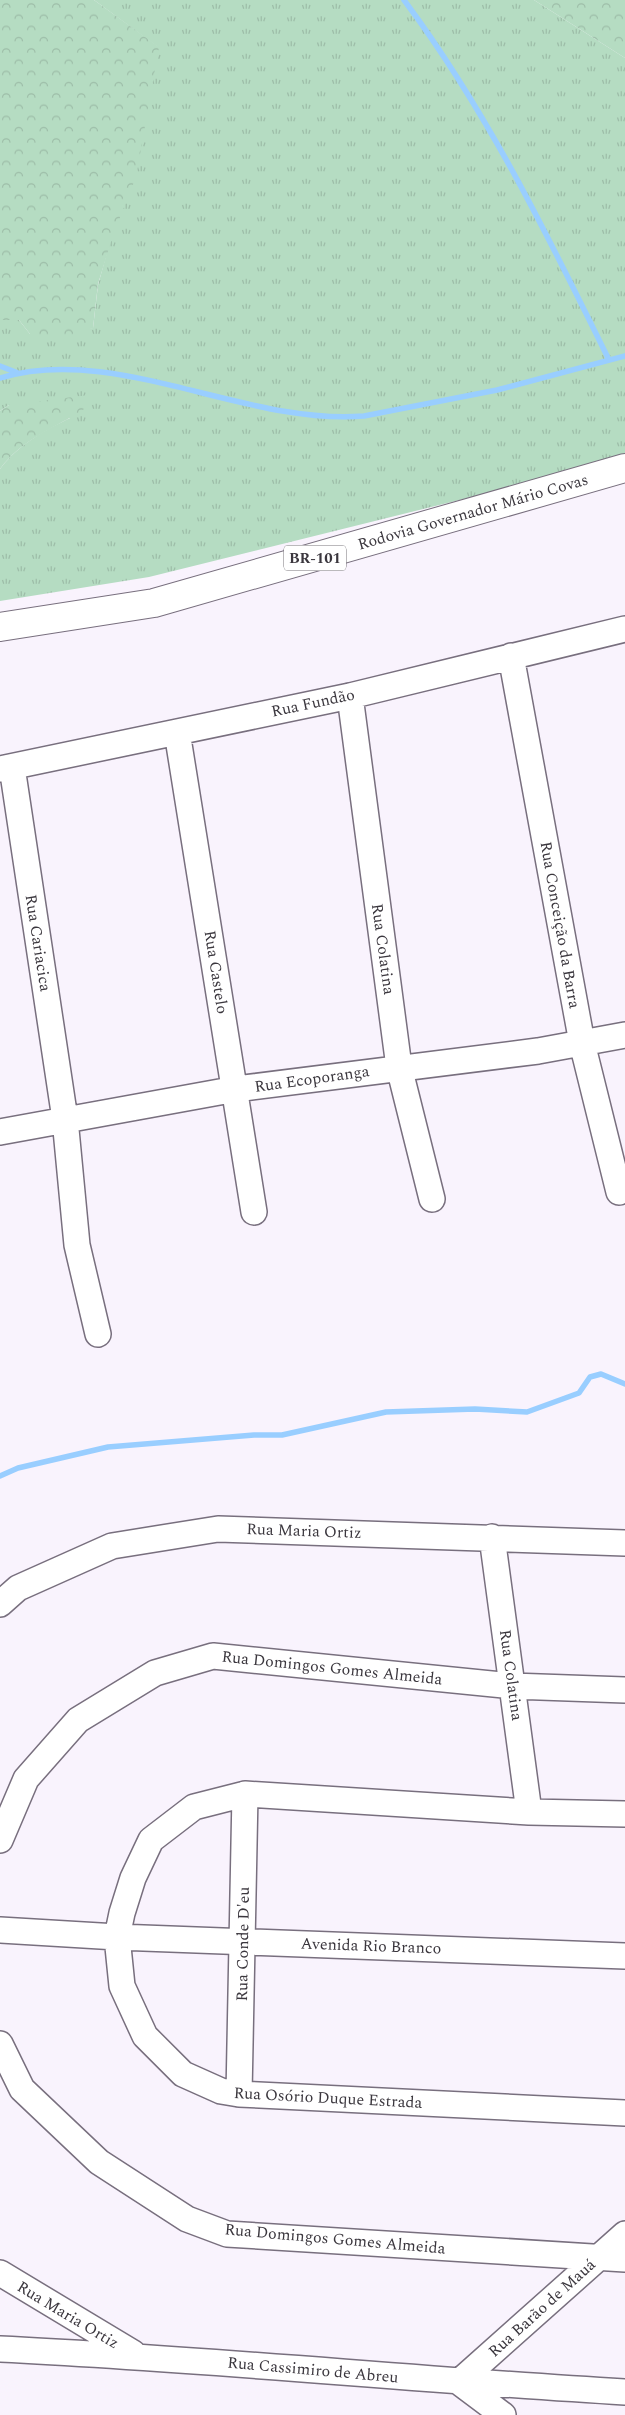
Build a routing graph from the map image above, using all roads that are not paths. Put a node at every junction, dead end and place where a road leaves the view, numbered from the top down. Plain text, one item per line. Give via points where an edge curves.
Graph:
1 (625, 468) edge
2 (0, 627) edge
3 (625, 629) edge
4 (511, 656) junction
5 (350, 696) junction
6 (177, 732) junction
7 (6, 768) edge
8 (625, 1035) edge
9 (582, 1043) junction
10 (399, 1068) junction
11 (236, 1089) junction
12 (65, 1119) junction
13 (0, 1132) edge
14 (619, 1192) dead end
15 (432, 1199) dead end
16 (254, 1212) dead end
17 (98, 1334) dead end
18 (492, 1537) junction
19 (625, 1544) edge
20 (6, 1596) edge
21 (512, 1686) junction
22 (625, 1690) edge
23 (246, 1794) junction
24 (529, 1812) junction
25 (625, 1814) edge
26 (0, 1840) edge
27 (0, 1930) edge
28 (116, 1937) junction
29 (243, 1942) junction
30 (625, 1956) edge
31 (0, 2044) edge
32 (239, 2094) junction
33 (625, 2113) edge
34 (625, 2234) edge
35 (598, 2258) junction
36 (625, 2260) edge
37 (0, 2273) edge
38 (0, 2349) edge
39 (136, 2356) junction
40 (459, 2382) junction
41 (625, 2392) edge
42 (503, 2415) edge

1 - 2 main road, Rodovia Governador Mário Covas / BR-101 via 154,603
3 - 4 street, Rua Fundão
4 - 5 street, Rua Fundão
4 - 9 street, Rua Conceição da Barra
5 - 6 street, Rua Fundão
5 - 10 street, Rua Colatina
6 - 7 street, Rua Fundão
6 - 11 street, Rua Castelo
7 - 12 street, Rua Cariacica
8 - 9 street, Rua Ecoporanga
9 - 10 street, Rua Ecoporanga
9 - 14 street, Rua Conceição da Barra
10 - 11 street, Rua Ecoporanga
10 - 15 street, Rua Colatina
11 - 12 street, Rua Ecoporanga
11 - 16 street, Rua Castelo
12 - 13 street, Rua Ecoporanga
12 - 17 street, Rua Cariacica via 77,1245
18 - 19 street, Rua Maria Ortiz
18 - 20 street, Rua Maria Ortiz via 218,1529 112,1546
18 - 21 street, Rua Colatina
21 - 22 street, Rua Domingos Gomes Almeida
21 - 24 street, Rua Colatina
21 - 26 street, Rua Domingos Gomes Almeida via 213,1656 155,1673 78,1720 26,1779
23 - 24 street, Rua Osório Duque Estrada
23 - 28 street, Rua Osório Duque Estrada via 194,1807 151,1840 133,1878
23 - 29 street, Rua Conde D'eu
24 - 25 street, Rua Osório Duque Estrada
27 - 28 street, Avenida Rio Branco
28 - 29 street, Avenida Rio Branco
28 - 32 street, Rua Osório Duque Estrada via 122,1986 145,2036 183,2074 221,2091
29 - 30 street, Avenida Rio Branco
29 - 32 street, Rua Conde D'eu
31 - 35 street, Rua Domingos Gomes Almeida via 22,2089 99,2162 187,2219 227,2234
32 - 33 street, Rua Osório Duque Estrada
34 - 35 street, Rua Barão de Mauá
35 - 36 street, Rua Domingos Gomes Almeida
35 - 40 street, Rua Barão de Mauá
37 - 39 street, Rua Maria Ortiz
38 - 39 street, Rua Cassimiro de Abreu
39 - 40 street, Rua Cassimiro de Abreu
40 - 41 street, Rua Cassimiro de Abreu
40 - 42 street

